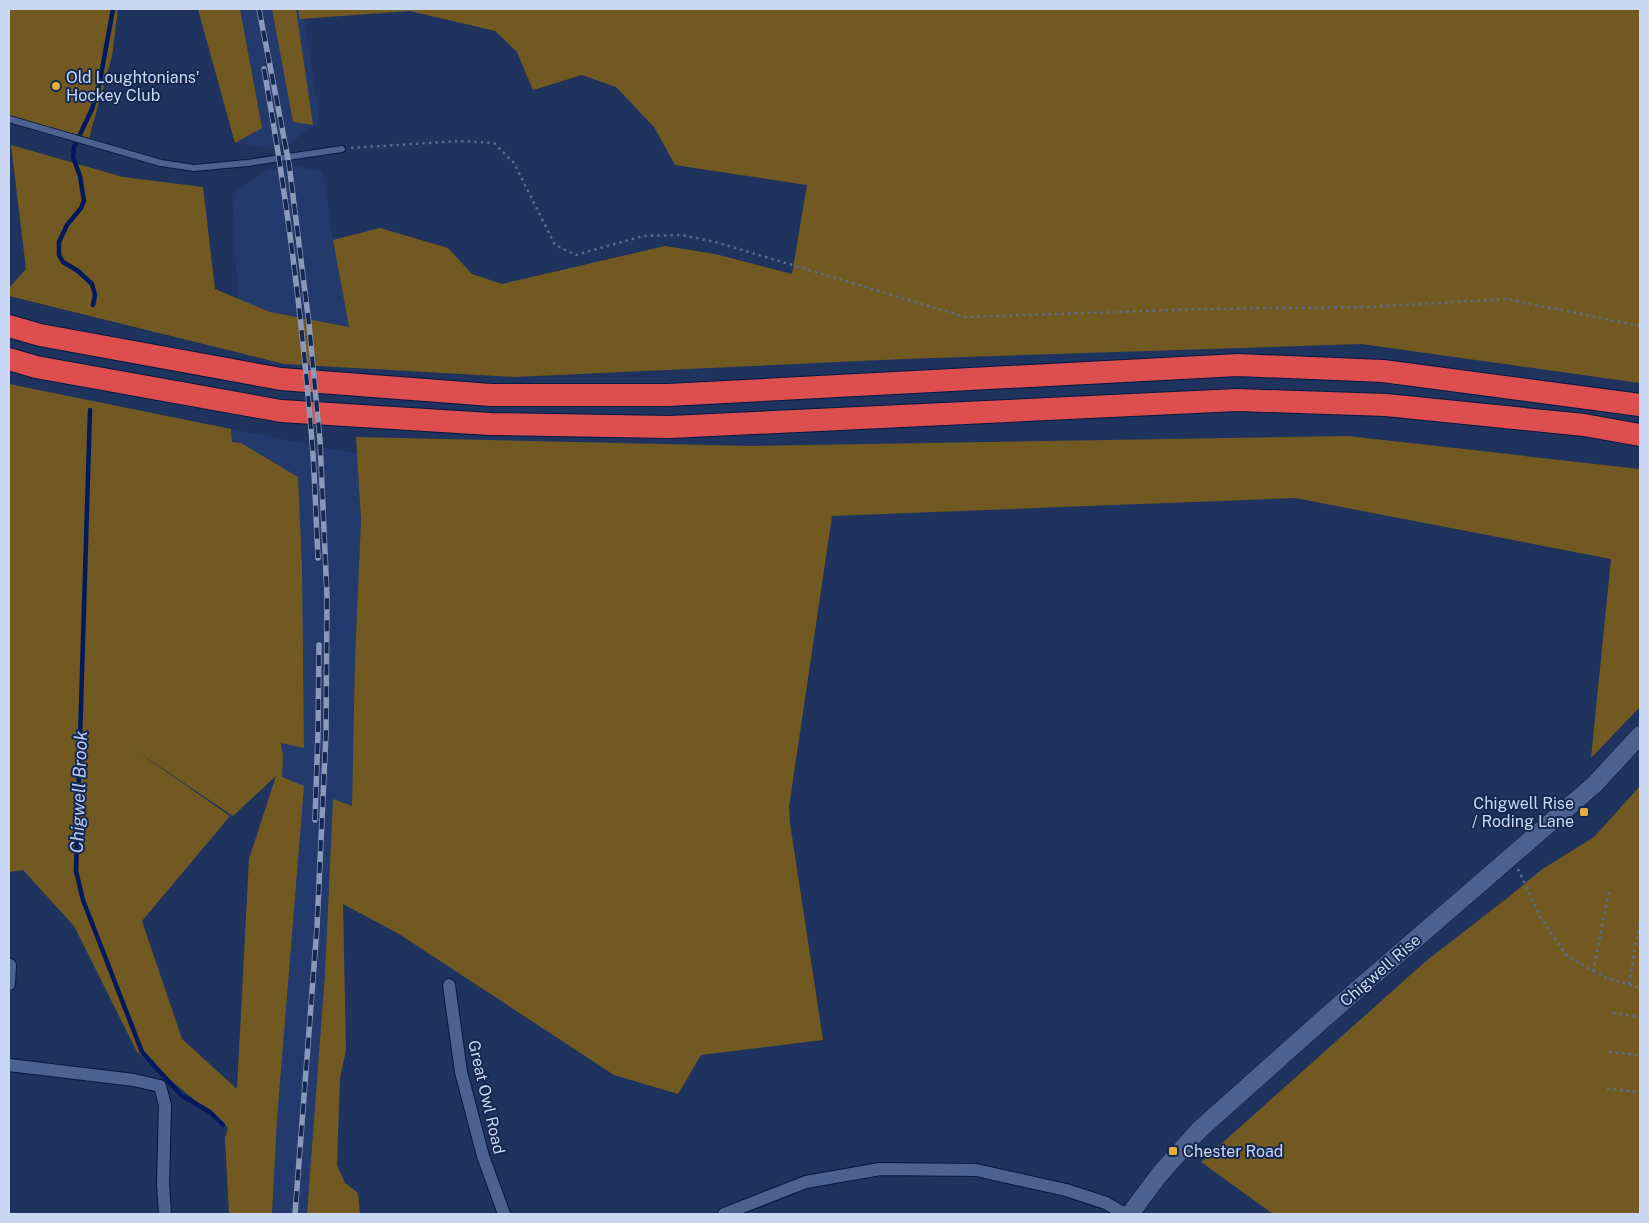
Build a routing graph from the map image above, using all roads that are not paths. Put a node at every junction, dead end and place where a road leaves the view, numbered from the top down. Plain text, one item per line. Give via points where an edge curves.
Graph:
1 (9, 119) edge
2 (342, 149) road end
3 (9, 326) edge
4 (9, 359) edge
5 (1640, 405) edge
6 (1640, 435) edge
7 (1640, 735) edge
8 (10, 964) dead end
9 (9, 984) edge
10 (449, 985) dead end
11 (9, 1065) edge
12 (165, 1214) edge
13 (504, 1214) edge
14 (724, 1214) edge
15 (1125, 1214) edge
16 (1130, 1214) edge

1 - 2 lane via 161,163 194,168
3 - 5 highway via 40,335 281,379 491,395 668,395 1238,365 1383,371
4 - 6 highway via 36,367 281,411 490,424 670,427 1237,400 1386,405 1584,425
7 - 16 main road, Chigwell Rise via 1595,784 1199,1130
8 - 9 street
10 - 13 street, Great Owl Road via 461,1072 482,1156
11 - 12 street via 160,1086 166,1105
14 - 15 street via 806,1182 880,1169 976,1170 1074,1193 1106,1203

